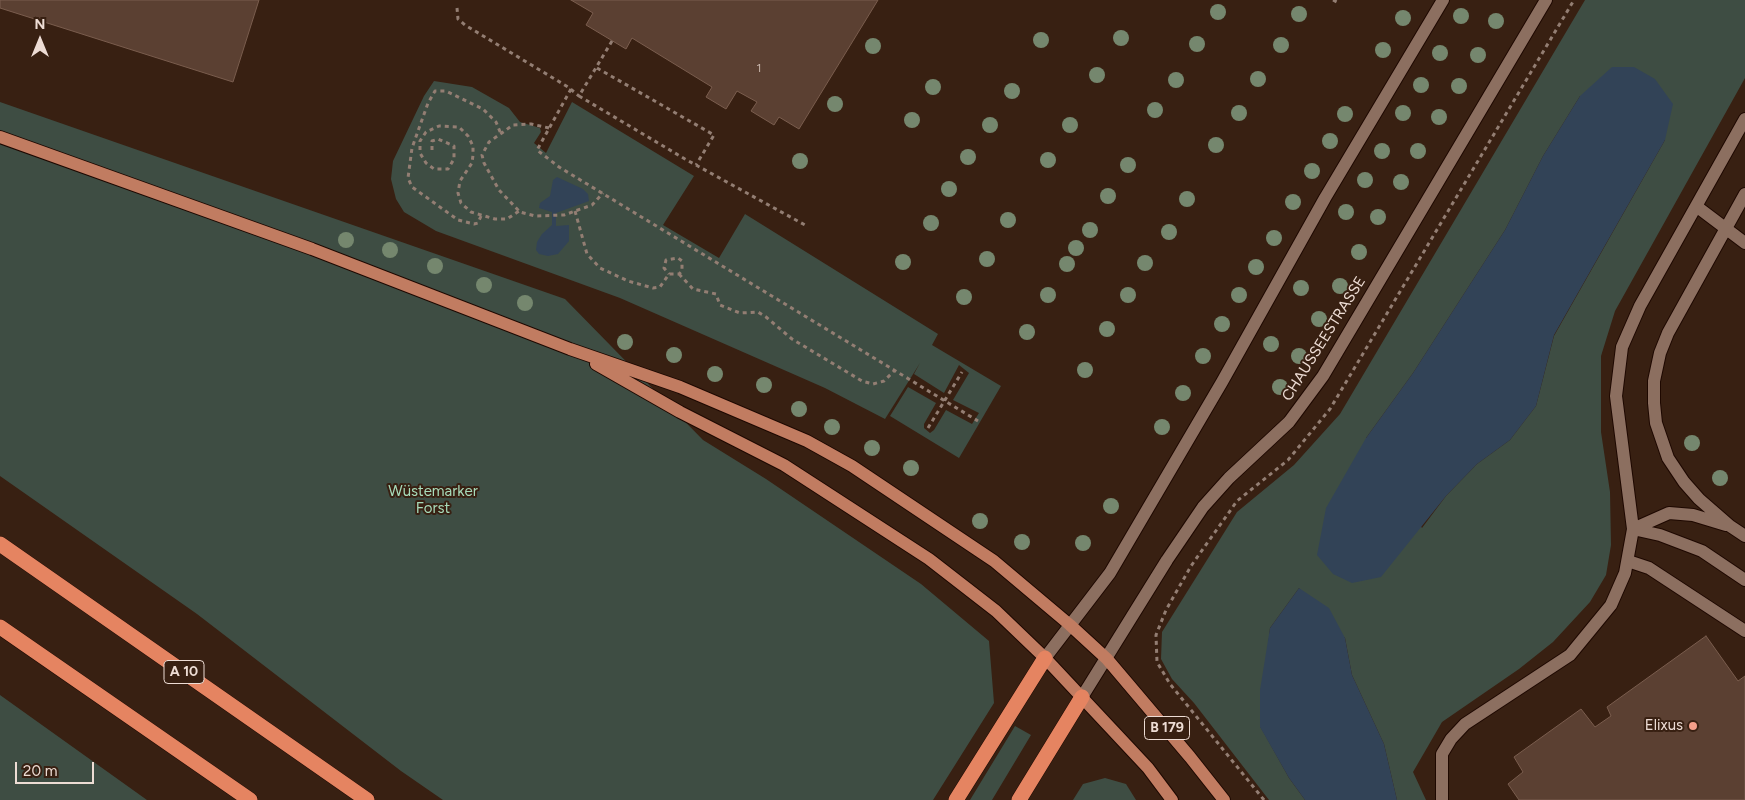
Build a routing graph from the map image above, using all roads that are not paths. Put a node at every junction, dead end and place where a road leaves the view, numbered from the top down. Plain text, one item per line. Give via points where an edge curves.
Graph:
1 (1443, 0) edge
2 (1546, 0) edge
3 (1745, 119) edge
4 (0, 137) edge
5 (1745, 194) edge
6 (1696, 206) junction
7 (1726, 228) junction
8 (1745, 243) edge
9 (570, 350) junction
10 (1730, 526) junction
11 (1633, 529) junction
12 (1745, 536) edge
13 (0, 544) edge
14 (1628, 561) junction
15 (1745, 580) edge
16 (1070, 625) junction
17 (0, 627) edge
18 (1745, 631) edge
19 (1044, 658) junction
20 (1107, 658) junction
21 (1082, 697) junction
22 (250, 800) edge
23 (367, 800) edge
24 (956, 800) edge
25 (1019, 800) edge
26 (1172, 800) edge
27 (1224, 800) edge
28 (1442, 800) edge

1 - 16 street via 1110,573
2 - 20 street, CHAUSSEESTRASSE via 1323,376 1289,422 1203,507
3 - 6 street
4 - 9 main road via 321,253
5 - 7 street
6 - 7 street
6 - 11 street via 1640,306 1622,347 1616,396
7 - 8 street
7 - 10 street via 1660,352 1654,381 1654,403 1656,423 1668,458 1699,499
9 - 16 main road via 680,386 830,453 994,561
9 - 19 main road via 680,412 784,465 886,530 996,611
10 - 11 street via 1693,515 1669,513
10 - 12 street
11 - 14 street
11 - 15 street via 1702,551
13 - 23 highway, A 10
14 - 18 street via 1649,568
14 - 28 street via 1611,605 1570,655 1465,724 1451,739 1442,754
16 - 19 street
16 - 20 main road
17 - 22 highway
19 - 21 main road, B 179
19 - 24 highway
20 - 21 street, CHAUSSEESTRASSE
20 - 27 main road, B 179
21 - 25 highway
21 - 26 main road, B 179 via 1148,768

